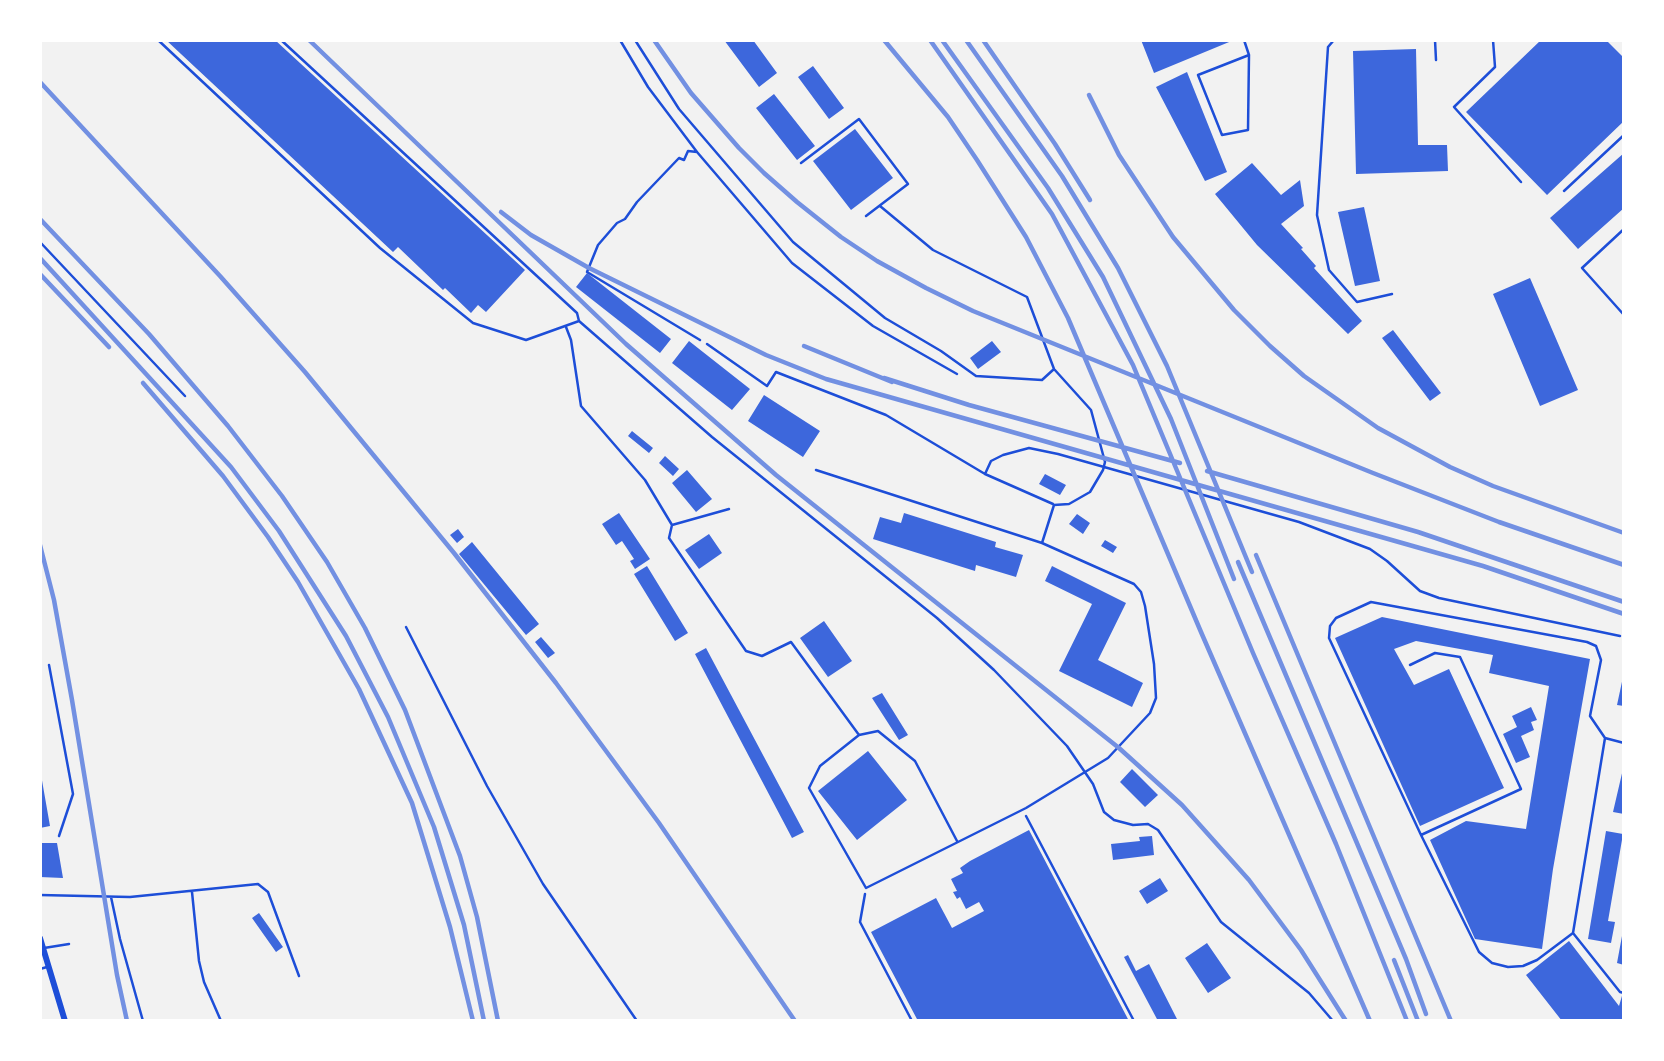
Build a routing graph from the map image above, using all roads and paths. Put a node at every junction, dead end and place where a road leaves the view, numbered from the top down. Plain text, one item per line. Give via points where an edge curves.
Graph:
1 (158, 40) edge
2 (281, 40) edge
3 (620, 40) edge
4 (635, 40) edge
5 (1244, 40) edge
6 (1334, 40) edge
7 (1435, 40) edge
8 (1493, 40) edge
9 (1249, 55) junction
10 (1436, 60) dead end
11 (1624, 135) edge
12 (697, 152) junction
13 (801, 163) dead end
14 (1521, 182) dead end
15 (1564, 191) dead end
16 (880, 206) junction
17 (866, 216) dead end
18 (1624, 229) edge
19 (40, 242) edge
20 (792, 263) dead end
21 (1392, 294) dead end
22 (1624, 316) edge
23 (579, 321) junction
24 (566, 327) junction
25 (707, 344) joint
26 (1054, 369) junction
27 (185, 396) dead end
28 (816, 470) dead end
29 (985, 474) junction
30 (1054, 505) junction
31 (729, 509) dead end
32 (671, 525) junction
33 (1042, 543) junction
34 (405, 627) dead end
35 (1620, 636) dead end
36 (48, 664) dead end
37 (1410, 665) dead end
38 (859, 735) junction
39 (1605, 738) junction
40 (1624, 743) edge
41 (1085, 772) junction
42 (1023, 810) junction
43 (1420, 835) junction
44 (59, 836) dead end
45 (957, 841) junction
46 (866, 888) junction
47 (192, 892) junction
48 (40, 895) edge
49 (111, 897) junction
50 (1573, 933) junction
51 (40, 939) edge
52 (69, 944) dead end
53 (41, 948) edge
54 (44, 968) edge
55 (299, 976) dead end
56 (1624, 993) edge
57 (65, 1021) edge
58 (143, 1021) edge
59 (221, 1021) edge
60 (637, 1021) edge
61 (912, 1021) edge
62 (1134, 1021) edge
63 (1333, 1021) edge

1 - 24 lane via 380,248 473,323 526,340
2 - 23 lane via 578,313
3 - 12 path via 648,88
4 - 26 lane via 679,110 793,242 885,318 976,376 1042,380
5 - 9 lane
6 - 21 lane via 1328,47 1317,215 1329,270 1357,302
7 - 10 lane
8 - 14 lane via 1495,67 1454,107
9 - 9 lane via 1248,130 1222,135 1198,75
11 - 15 lane
12 - 20 path
12 - 25 path via 688,151 617,223 598,245 587,272
13 - 16 lane via 859,119 908,184
16 - 17 lane
16 - 26 lane via 933,250 1027,297
18 - 22 lane via 1582,268
19 - 27 path
23 - 24 lane
23 - 41 lane via 712,437 937,618 1068,746
24 - 32 lane via 581,406 645,480
25 - 29 lane via 767,386 776,372 886,415
26 - 30 lane via 1091,410 1105,462 1090,492 1069,504
28 - 33 lane
29 - 30 lane
29 - 35 lane via 991,461 1028,449 1080,461 1370,548 1420,591 1439,598
30 - 33 lane
31 - 32 lane
32 - 38 lane via 669,538 746,650 762,656 791,642
33 - 41 lane via 1134,584 1145,606 1156,698 1150,713 1119,748
34 - 60 lane via 537,874
36 - 44 path via 73,794
37 - 43 lane via 1435,653 1460,657 1521,789
38 - 45 lane via 878,732 915,761
38 - 46 lane via 820,766 809,788
39 - 40 lane
39 - 43 lane via 1590,716 1601,660 1595,646 1587,642 1371,602 1336,618 1329,638
39 - 50 lane
41 - 42 lane
41 - 63 lane via 1104,812 1114,820 1148,824 1158,830 1221,922 1309,993
42 - 45 lane
42 - 62 path
43 - 50 lane via 1471,940 1492,963 1523,966
45 - 46 lane
46 - 61 path via 860,922
47 - 49 lane
47 - 55 lane via 258,884 268,892
47 - 59 lane via 201,972
48 - 49 lane
49 - 58 lane
50 - 56 lane
51 - 53 street
52 - 53 lane
53 - 54 street
54 - 57 street

